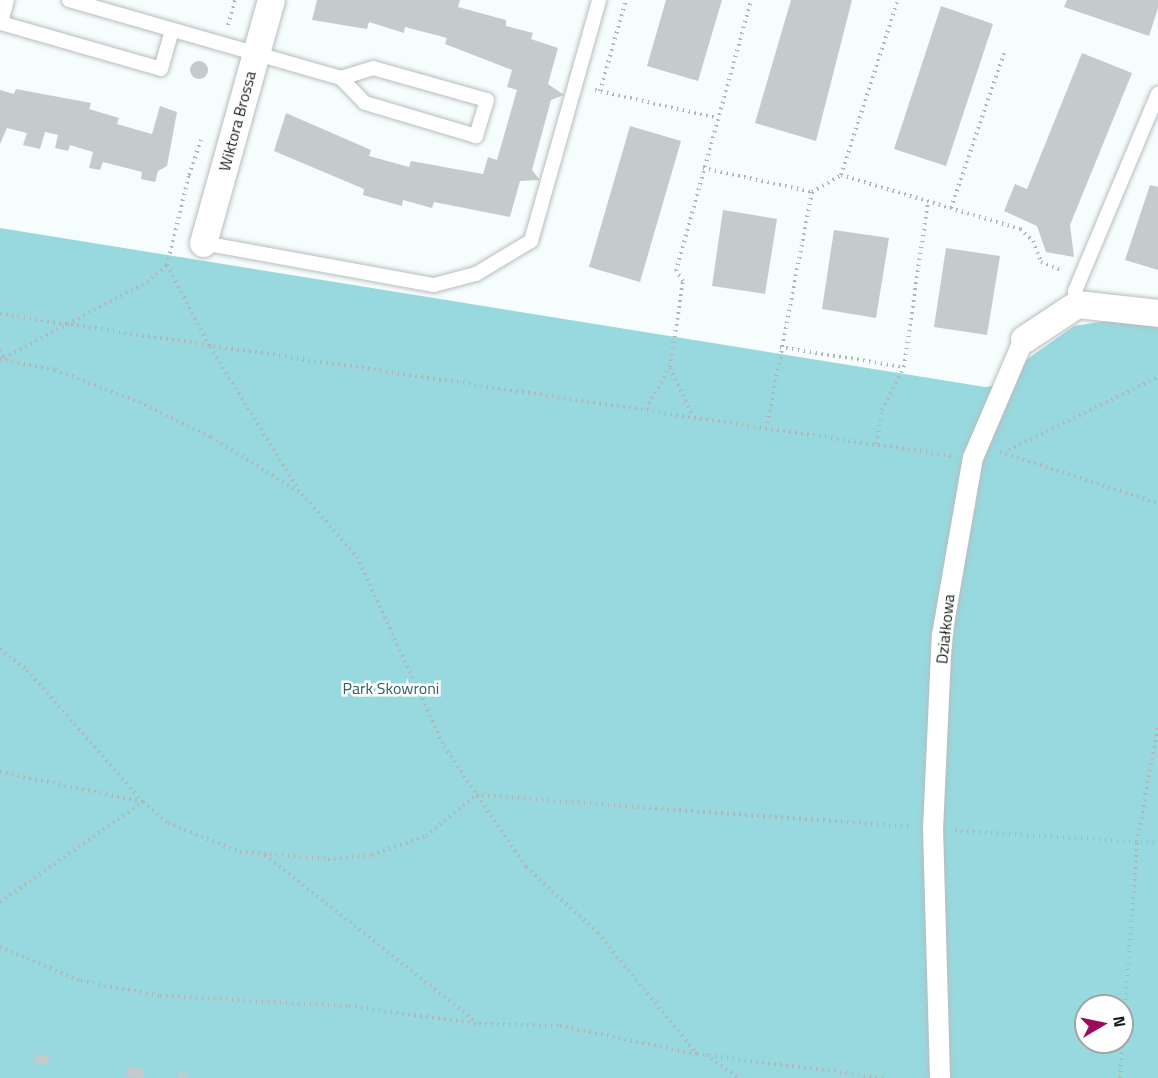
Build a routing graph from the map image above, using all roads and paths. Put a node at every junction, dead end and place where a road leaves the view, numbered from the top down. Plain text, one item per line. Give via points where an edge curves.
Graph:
1 (7, 0) edge
2 (69, 0) edge
3 (235, 0) edge
4 (271, 0) edge
5 (599, 0) edge
6 (626, 0) edge
7 (751, 0) edge
8 (898, 0) edge
9 (172, 30) junction
10 (226, 47) junction
11 (1004, 53) dead end
12 (255, 56) junction
13 (341, 78) junction
14 (576, 85) junction
15 (600, 91) junction
16 (1158, 94) edge
17 (717, 118) junction
18 (204, 129) dead end
19 (703, 168) junction
20 (189, 175) dead end
21 (841, 175) junction
22 (812, 192) junction
23 (928, 201) junction
24 (951, 208) junction
25 (203, 243) joint
26 (1061, 270) dead end
27 (1077, 304) junction
28 (1158, 313) edge
29 (0, 314) edge
30 (59, 324) junction
31 (1023, 339) joint
32 (210, 347) junction
33 (780, 347) junction
34 (0, 350) edge
35 (2, 359) edge
36 (670, 367) junction
37 (904, 367) junction
38 (1158, 376) edge
39 (646, 409) junction
40 (693, 416) junction
41 (767, 426) junction
42 (877, 444) junction
43 (1008, 450) junction
44 (973, 458) junction
45 (302, 494) junction
46 (1158, 503) edge
47 (0, 649) edge
48 (1158, 724) edge
49 (0, 772) edge
50 (477, 795) junction
51 (143, 802) junction
52 (933, 830) junction
53 (1137, 842) junction
54 (1158, 843) edge
55 (265, 854) junction
56 (0, 902) edge
57 (0, 947) edge
58 (479, 1024) junction
59 (697, 1054) junction
60 (705, 1055) junction
61 (739, 1078) edge
62 (885, 1078) edge
63 (940, 1078) edge
64 (1120, 1078) edge

1 - 9 lane via 1,23 161,69
2 - 9 lane
3 - 10 path
4 - 12 street, Wiktora Brossa
5 - 14 lane
6 - 15 path
7 - 17 path
8 - 21 path
9 - 10 lane
10 - 12 lane
11 - 24 path
12 - 13 lane
12 - 25 street, Wiktora Brossa
13 - 13 lane via 365,103 476,136 487,100 373,68
14 - 15 path
14 - 25 lane via 531,241 476,274 434,285
15 - 17 path
16 - 27 lane via 1075,291
17 - 19 path
18 - 20 path
19 - 22 path
19 - 36 path via 676,271 683,281
21 - 22 path
21 - 23 path
22 - 33 path via 790,327 783,327
23 - 24 path
23 - 37 path
24 - 26 path via 1020,229 1033,241 1041,262
27 - 28 street
27 - 31 street, Działkowa
29 - 30 path
30 - 32 path
30 - 32 path via 147,282 167,265
30 - 35 path
31 - 44 street, Działkowa
32 - 39 path
32 - 45 path
33 - 37 path
33 - 41 path
34 - 35 path
35 - 45 path via 56,370 139,402 211,437
36 - 39 path
36 - 40 path
37 - 42 path via 882,410
38 - 43 path
39 - 40 path
40 - 41 path
41 - 42 path
42 - 44 path
43 - 44 path
43 - 46 path
44 - 52 street, Działkowa via 942,635
45 - 50 path via 357,557 444,746
47 - 51 path via 27,670
48 - 53 path
49 - 51 path
50 - 52 path
50 - 55 path via 426,836 372,855 328,859
50 - 59 path via 526,867 598,933
51 - 55 path via 168,823 205,841
51 - 56 path
52 - 53 path
52 - 63 street, Działkowa
53 - 54 path
53 - 64 path
55 - 58 path
57 - 58 path via 81,981 160,996 349,1006
58 - 59 path via 560,1026
59 - 60 path
60 - 61 path
60 - 62 path

